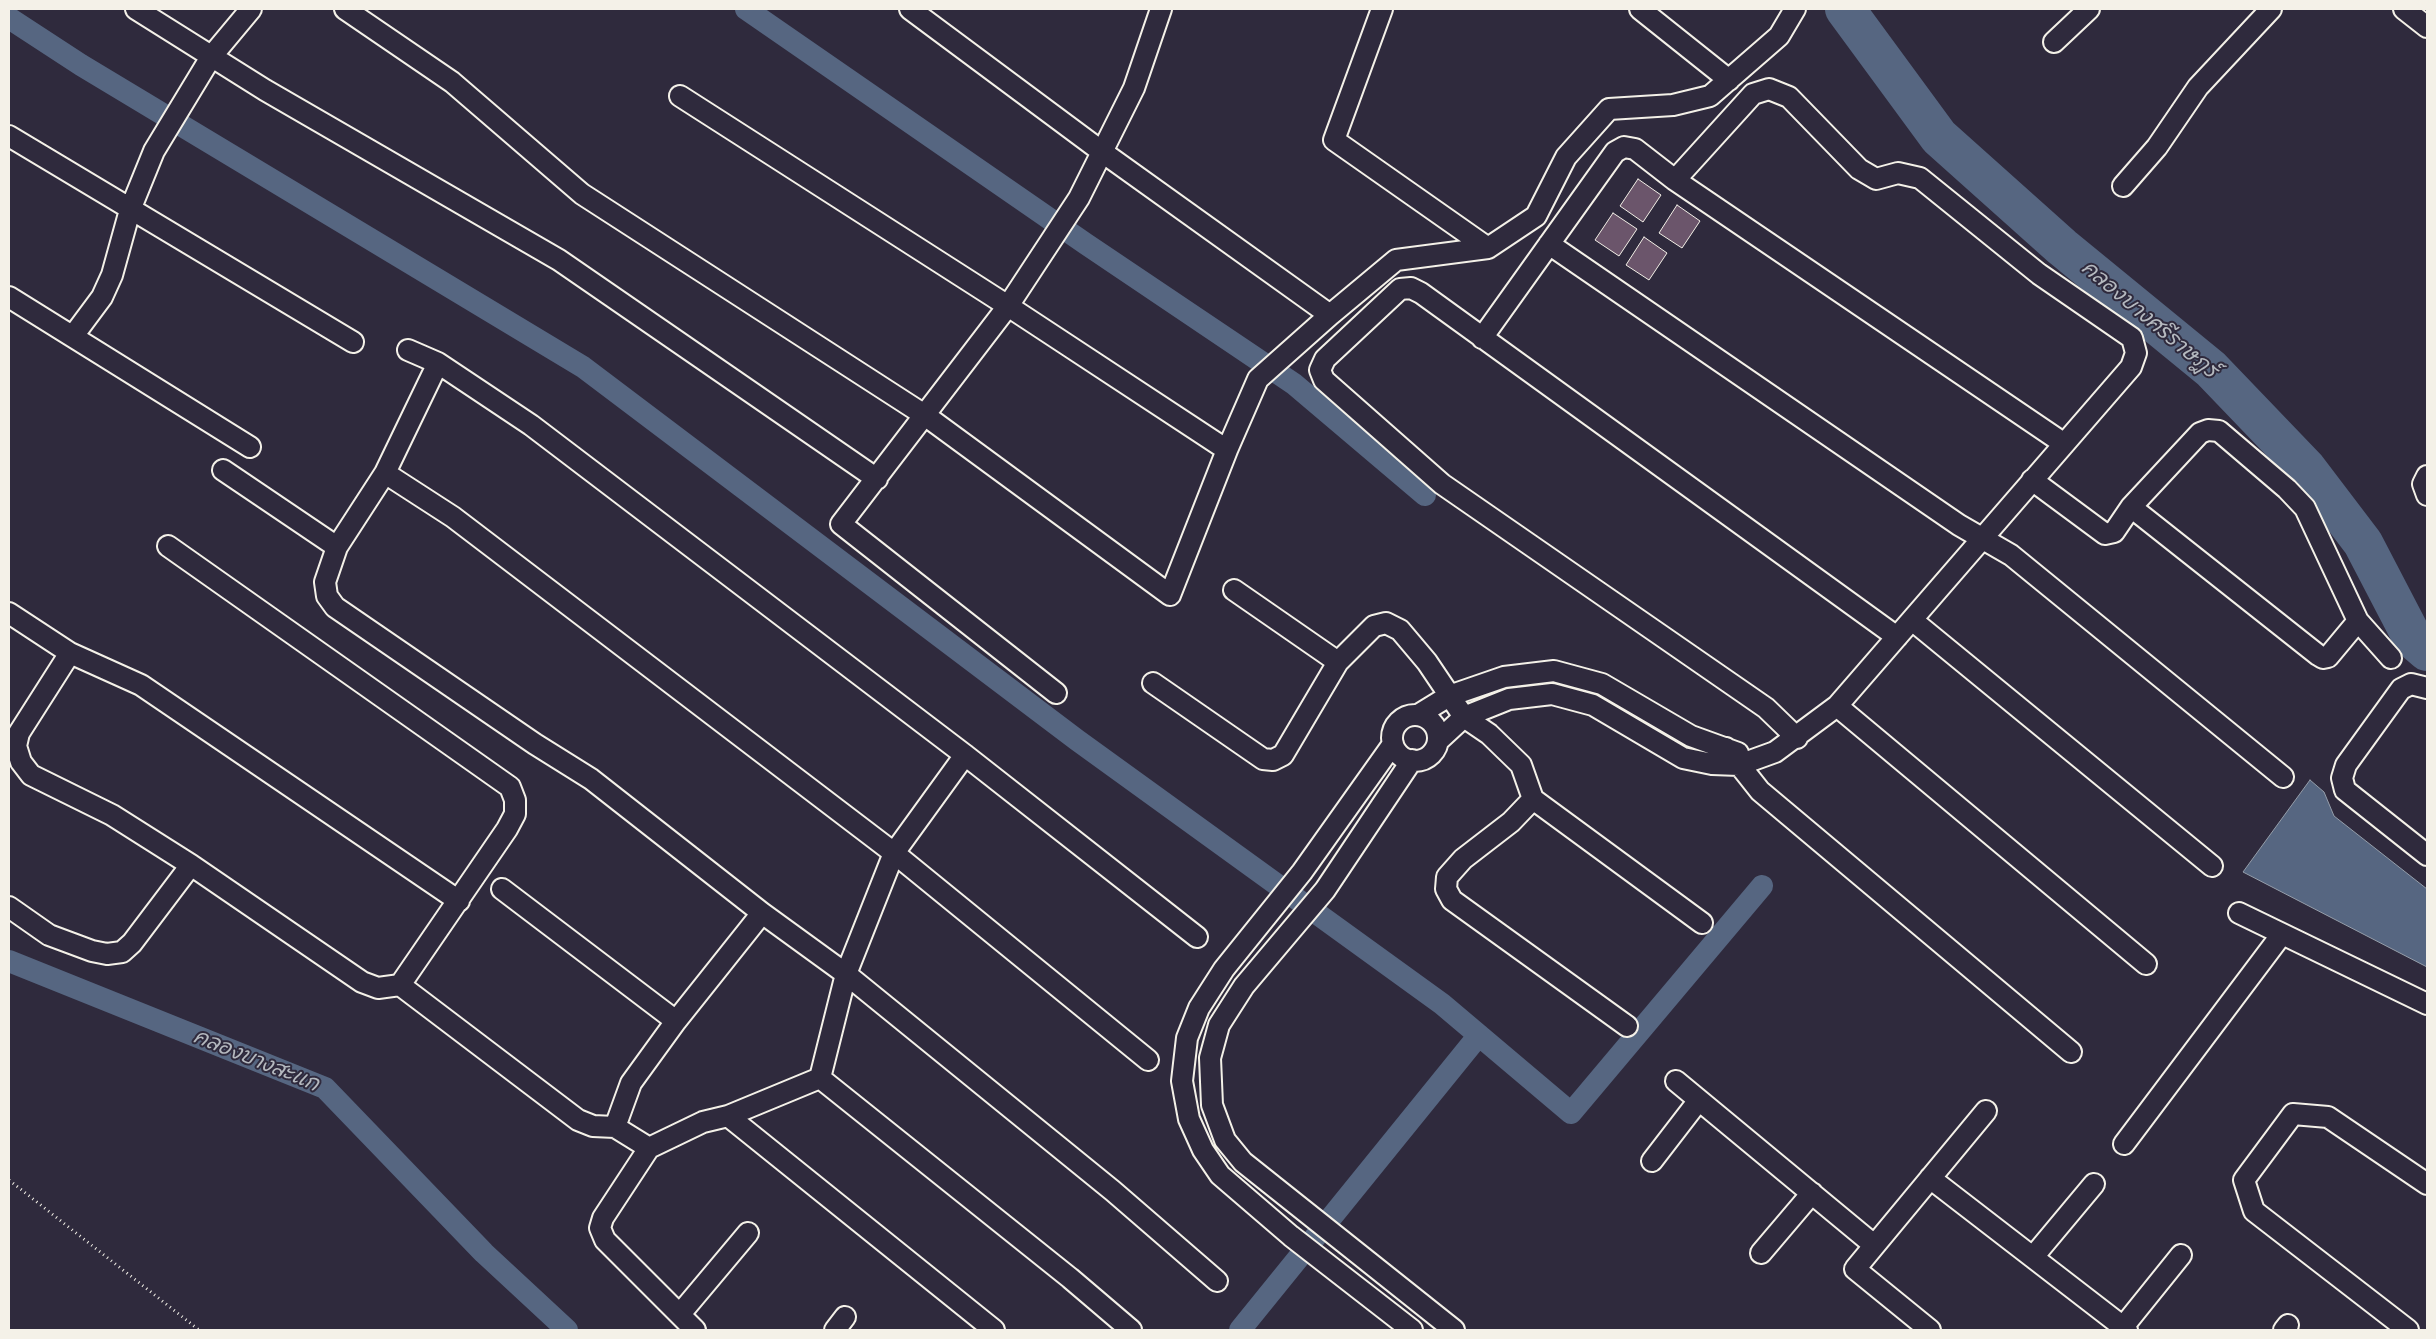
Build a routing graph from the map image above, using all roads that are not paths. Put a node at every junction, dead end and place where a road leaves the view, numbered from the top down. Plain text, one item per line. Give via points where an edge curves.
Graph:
1 (136, 9) edge
2 (251, 9) edge
3 (345, 9) edge
4 (910, 9) edge
5 (1161, 9) edge
6 (1382, 9) edge
7 (1640, 9) edge
8 (1795, 9) edge
9 (2089, 9) edge
10 (2271, 9) edge
11 (2404, 9) edge
12 (2427, 27) edge
13 (2054, 42) dead end
14 (211, 57) junction
15 (1729, 80) junction
16 (680, 96) dead end
17 (9, 136) edge
18 (1101, 151) junction
19 (1675, 180) junction
20 (2123, 186) dead end
21 (130, 210) junction
22 (1550, 244) junction
23 (1488, 248) junction
24 (9, 297) edge
25 (1008, 306) junction
26 (1330, 315) junction
27 (73, 336) junction
28 (1482, 338) junction
29 (353, 342) dead end
30 (408, 350) dead end
31 (438, 363) junction
32 (926, 416) junction
33 (2063, 443) junction
34 (250, 447) dead end
35 (1227, 450) junction
36 (223, 470) dead end
37 (385, 473) junction
38 (2427, 476) edge
39 (877, 478) junction
40 (2032, 480) junction
41 (2427, 495) edge
42 (2131, 507) junction
43 (1982, 538) junction
44 (168, 546) dead end
45 (337, 548) junction
46 (1234, 590) dead end
47 (9, 613) edge
48 (1912, 620) junction
49 (2358, 621) junction
50 (1897, 637) junction
51 (70, 653) junction
52 (2391, 658) dead end
53 (1338, 662) junction
54 (1153, 683) dead end
55 (2427, 688) edge
56 (1056, 693) dead end
57 (1449, 696) junction
58 (1837, 706) junction
59 (1418, 715) junction
60 (1464, 717) junction
61 (1797, 738) junction
62 (1438, 741) junction
63 (1393, 744) junction
64 (965, 755) junction
65 (1412, 760) junction
66 (1748, 762) junction
67 (2283, 777) dead end
68 (1533, 799) junction
69 (894, 853) junction
70 (2427, 855) edge
71 (191, 865) junction
72 (2212, 866) dead end
73 (502, 889) dead end
74 (460, 901) junction
75 (9, 907) edge
76 (762, 913) junction
77 (2240, 913) dead end
78 (1702, 923) dead end
79 (2282, 934) junction
80 (1197, 937) dead end
81 (2146, 964) dead end
82 (1224, 969) junction
83 (846, 974) junction
84 (400, 985) junction
85 (1244, 986) junction
86 (2427, 1004) edge
87 (676, 1021) junction
88 (1627, 1026) dead end
89 (2071, 1052) dead end
90 (1148, 1060) dead end
91 (820, 1078) junction
92 (1676, 1082) dead end
93 (1699, 1100) junction
94 (1986, 1111) dead end
95 (728, 1116) junction
96 (615, 1127) junction
97 (2124, 1144) dead end
98 (649, 1148) junction
99 (1652, 1161) dead end
100 (1930, 1178) junction
101 (2094, 1184) dead end
102 (2427, 1184) edge
103 (1812, 1194) junction
104 (748, 1233) dead end
105 (1874, 1245) junction
106 (1761, 1253) dead end
107 (2181, 1255) dead end
108 (2033, 1257) junction
109 (1217, 1281) dead end
110 (680, 1314) junction
111 (2125, 1329) edge
112 (695, 1330) edge
113 (994, 1330) edge
114 (1131, 1330) edge
115 (1412, 1330) edge
116 (1454, 1330) edge
117 (1930, 1330) edge
118 (2408, 1330) edge

1 - 14 street
2 - 14 street
3 - 32 street via 452,82 582,194
4 - 18 street
5 - 18 street via 1134,88
6 - 23 street via 1334,140
7 - 15 street
8 - 15 street via 1778,36
9 - 13 street
10 - 20 street via 2198,87 2157,148
11 - 12 street
14 - 21 street via 154,151
14 - 39 street via 558,260
15 - 23 street via 1710,96 1674,105 1609,109 1566,157 1536,216
16 - 25 street
17 - 21 street
18 - 25 street via 1079,198
18 - 26 street
19 - 22 street via 1635,149 1624,147 1615,152
19 - 33 street
19 - 33 street via 1753,94 1769,88 1790,98 1859,169 1876,179 1898,172 1920,178 2039,274 2132,338 2136,353 2131,367
21 - 27 street via 112,275 102,297
21 - 29 street
22 - 28 street
22 - 43 street
23 - 26 street via 1396,260
24 - 27 street
25 - 32 street
25 - 35 street
26 - 35 street via 1258,379
27 - 34 street
28 - 50 street
28 - 61 street via 1421,293 1411,288 1400,289 1325,359 1320,370 1324,380 1442,484 1766,708
30 - 31 street
31 - 37 street
31 - 64 street via 531,425
32 - 35 street via 1170,595
32 - 39 street
33 - 40 street
36 - 45 street
37 - 45 street
37 - 69 street via 453,517
38 - 41 street via 2423,484
39 - 56 street via 841,524
40 - 42 street via 2105,534 2114,532
40 - 43 street
42 - 49 street via 2323,658
42 - 49 street via 2200,433 2219,431 2305,508
43 - 48 street
43 - 67 street via 2011,555
44 - 74 street via 510,787 516,800 515,814
45 - 76 street via 325,582 327,596 335,607 591,779
46 - 53 street
47 - 51 street
48 - 50 street
48 - 72 street
49 - 52 street
50 - 58 street
51 - 71 street via 19,733 16,746 21,762 31,775 112,815
51 - 74 street via 140,686
53 - 54 street via 1283,754 1273,760 1263,759
53 - 57 street via 1374,626 1386,624 1400,630 1427,662
55 - 70 street via 2411,684 2401,689 2346,765 2342,778 2345,790
57 - 59 street
57 - 60 street
57 - 66 street via 1504,677 1554,671 1602,684 1691,736 1726,748
58 - 61 street
58 - 81 street
59 - 62 street via 1434,724
59 - 63 street via 1401,720 1393,735
60 - 62 street
60 - 66 street via 1509,699 1552,694 1593,705 1683,758 1712,764
60 - 68 street via 1521,765
61 - 66 street via 1775,752
62 - 65 street via 1429,756
63 - 65 street via 1404,758
63 - 82 street via 1302,872
64 - 69 street
64 - 80 street
65 - 85 street via 1325,890
66 - 89 street via 1760,791
68 - 78 street
68 - 88 street via 1511,822 1463,859 1447,877 1446,889 1459,906
69 - 83 street
69 - 90 street
71 - 75 street via 122,952 92,951 49,935
71 - 84 street via 362,982 378,988
73 - 87 street
74 - 84 street
76 - 83 street
76 - 87 street
77 - 79 street
79 - 86 street
79 - 97 street
82 - 85 street
82 - 115 street via 1199,1008 1187,1038 1182,1081 1189,1120 1203,1150 1220,1174 1292,1236
83 - 91 street
83 - 109 street via 1113,1191
84 - 96 street via 578,1120 593,1126
85 - 116 street via 1219,1025 1210,1058 1212,1105 1225,1140 1243,1162
87 - 96 street via 631,1083
91 - 95 street
91 - 114 street
92 - 93 street
93 - 99 street
93 - 103 street
94 - 100 street
95 - 98 street via 703,1122
95 - 113 street
96 - 98 street
98 - 110 street via 603,1218 600,1228 605,1240
100 - 105 street
100 - 108 street
101 - 108 street
102 - 118 street via 2328,1117 2292,1114 2244,1180 2254,1211
103 - 105 street
103 - 106 street
104 - 110 street
105 - 117 street via 1855,1269
107 - 111 street
108 - 111 street
110 - 112 street

